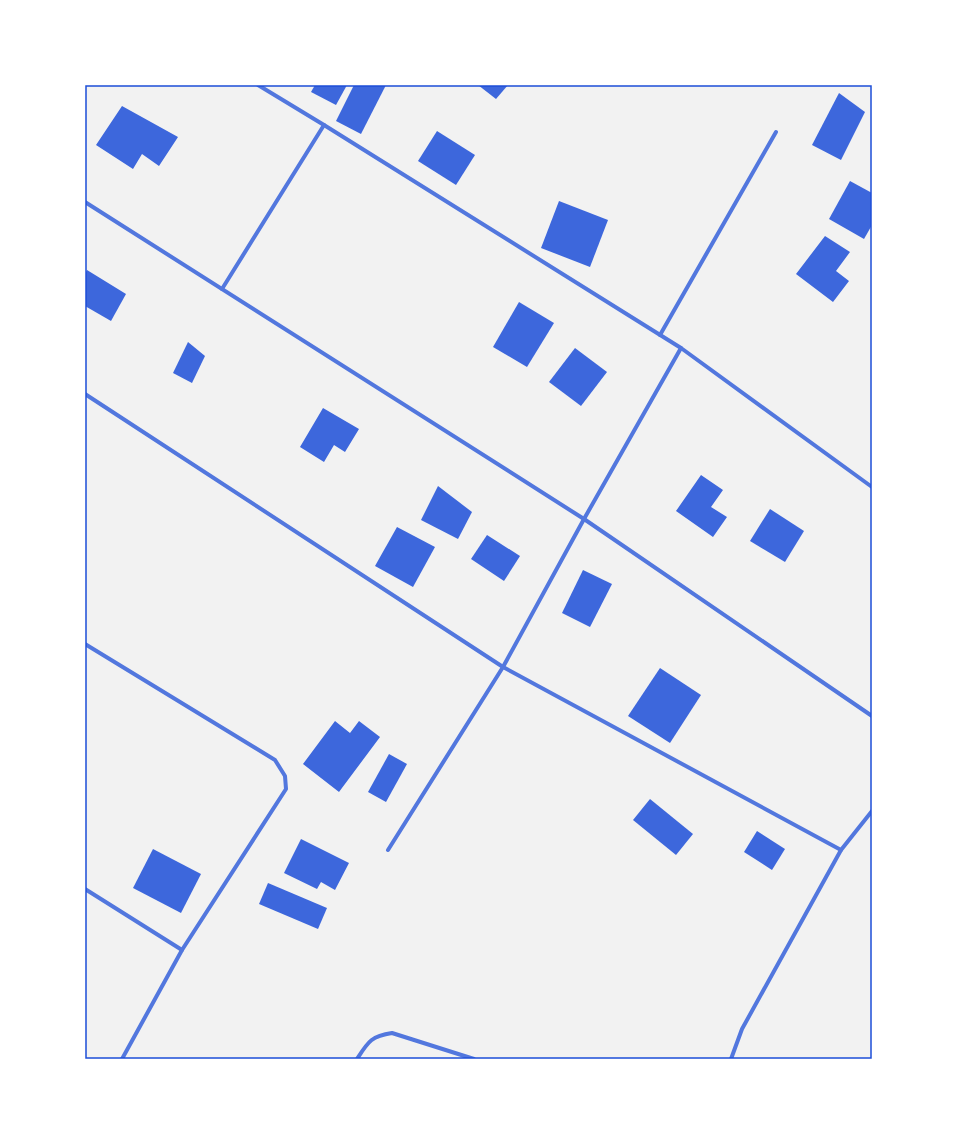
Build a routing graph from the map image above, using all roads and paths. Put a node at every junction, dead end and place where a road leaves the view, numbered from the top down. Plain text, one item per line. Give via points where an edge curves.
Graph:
1 (258, 85) edge
2 (324, 125) junction
3 (776, 132) dead end
4 (85, 202) edge
5 (222, 289) junction
6 (660, 335) junction
7 (681, 348) junction
8 (85, 394) edge
9 (872, 487) edge
10 (584, 519) junction
11 (85, 644) edge
12 (503, 667) junction
13 (872, 716) edge
14 (872, 811) edge
15 (388, 850) dead end
16 (841, 850) junction
17 (85, 889) edge
18 (182, 950) junction
19 (122, 1059) edge
20 (357, 1059) edge
21 (474, 1059) edge
22 (731, 1059) edge

1 - 2 street
2 - 5 street
2 - 6 street
3 - 6 street
4 - 5 street
5 - 10 street
6 - 7 street
7 - 9 street
7 - 10 street
8 - 12 street
10 - 12 street
10 - 13 street
11 - 18 street via 275,760 285,776 286,788
12 - 15 street
12 - 16 street
14 - 16 street
16 - 22 street via 742,1028
17 - 18 street
18 - 19 street
20 - 21 street via 367,1042 380,1035 392,1033

